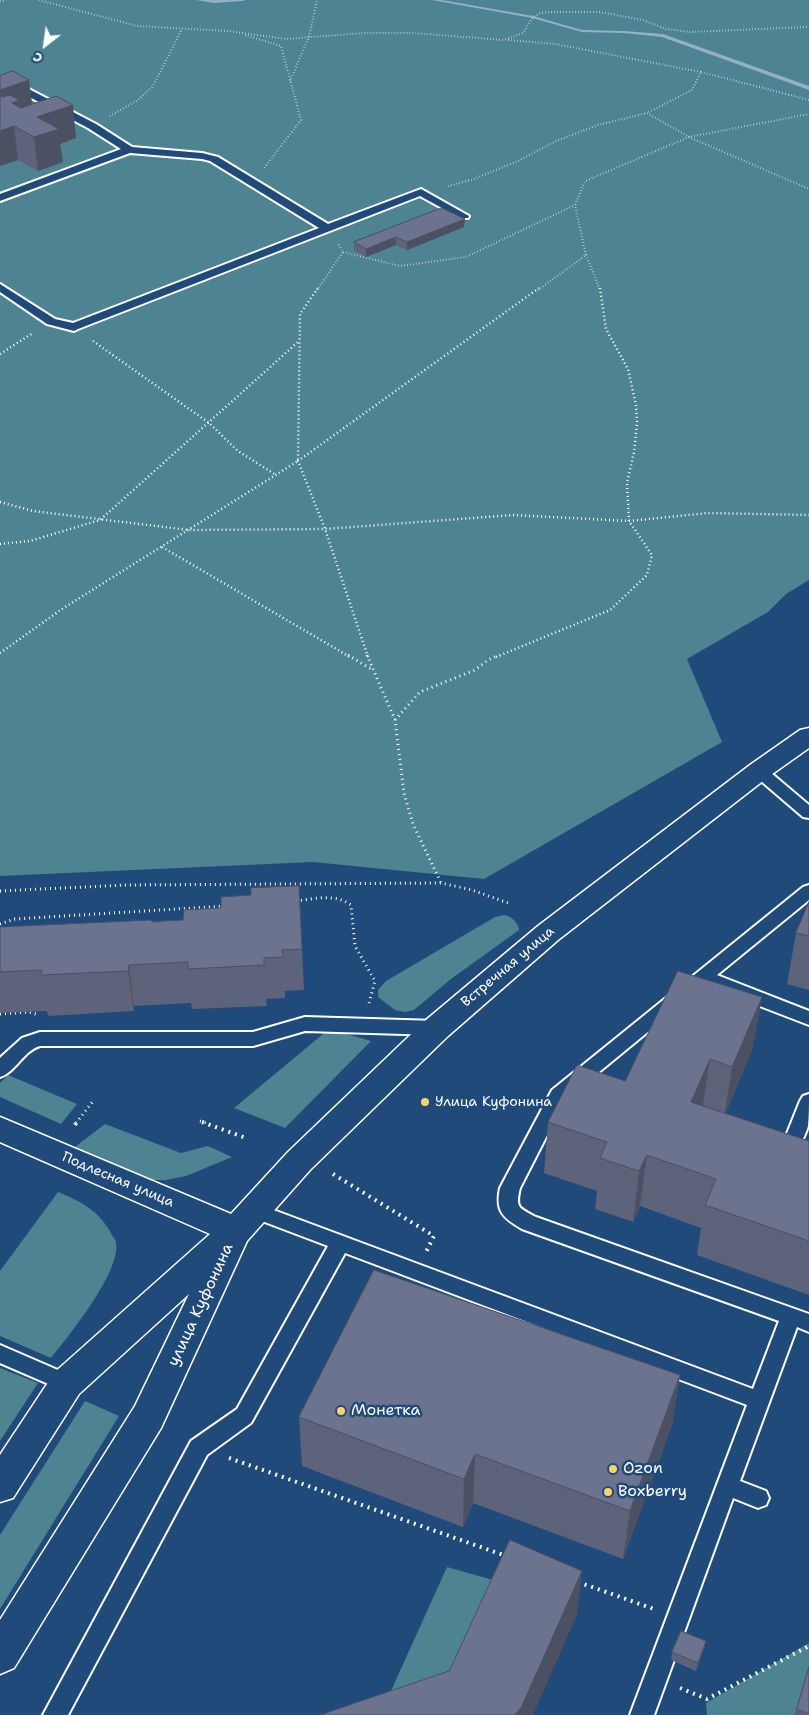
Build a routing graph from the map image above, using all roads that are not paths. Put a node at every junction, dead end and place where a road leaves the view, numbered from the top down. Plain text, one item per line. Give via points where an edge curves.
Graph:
1 (0, 88) edge
2 (129, 150) junction
3 (0, 198) edge
4 (464, 216) edge
5 (328, 229) junction
6 (0, 287) edge
7 (809, 736) edge
8 (759, 771) junction
9 (809, 812) edge
10 (809, 891) edge
11 (703, 978) junction
12 (809, 1018) edge
13 (437, 1028) junction
14 (0, 1070) edge
15 (809, 1102) edge
16 (0, 1129) edge
17 (809, 1182) edge
18 (245, 1220) junction
19 (340, 1243) junction
20 (800, 1320) edge
21 (0, 1354) edge
22 (67, 1383) junction
23 (760, 1400) junction
24 (0, 1486) edge
25 (727, 1486) junction
26 (758, 1498) dead end
27 (0, 1655) edge
28 (56, 1715) edge
29 (642, 1715) edge

1 - 2 lane via 22,89 92,126
2 - 3 lane
2 - 5 lane via 208,157
4 - 5 lane via 421,192
5 - 6 lane via 74,327 51,322
7 - 8 main road, Встречная улица
8 - 9 lane
8 - 13 main road, Встречная улица via 548,933
10 - 11 lane
11 - 12 lane
11 - 20 lane via 558,1095 506,1201 513,1214 529,1223
13 - 14 lane via 305,1024 253,1039 40,1039 31,1040 23,1046
13 - 18 main road, Встречная улица via 299,1161
15 - 17 lane via 786,1163 794,1175
16 - 18 main road, Подлесная улица
18 - 19 lane
18 - 22 main road, улица Куфонина
18 - 27 main road, улица Куфонина via 148,1417
19 - 23 lane
19 - 28 lane via 244,1416 199,1448
20 - 23 lane
21 - 22 lane
22 - 24 main road, улица Куфонина
23 - 25 lane
25 - 26 lane
25 - 29 lane

